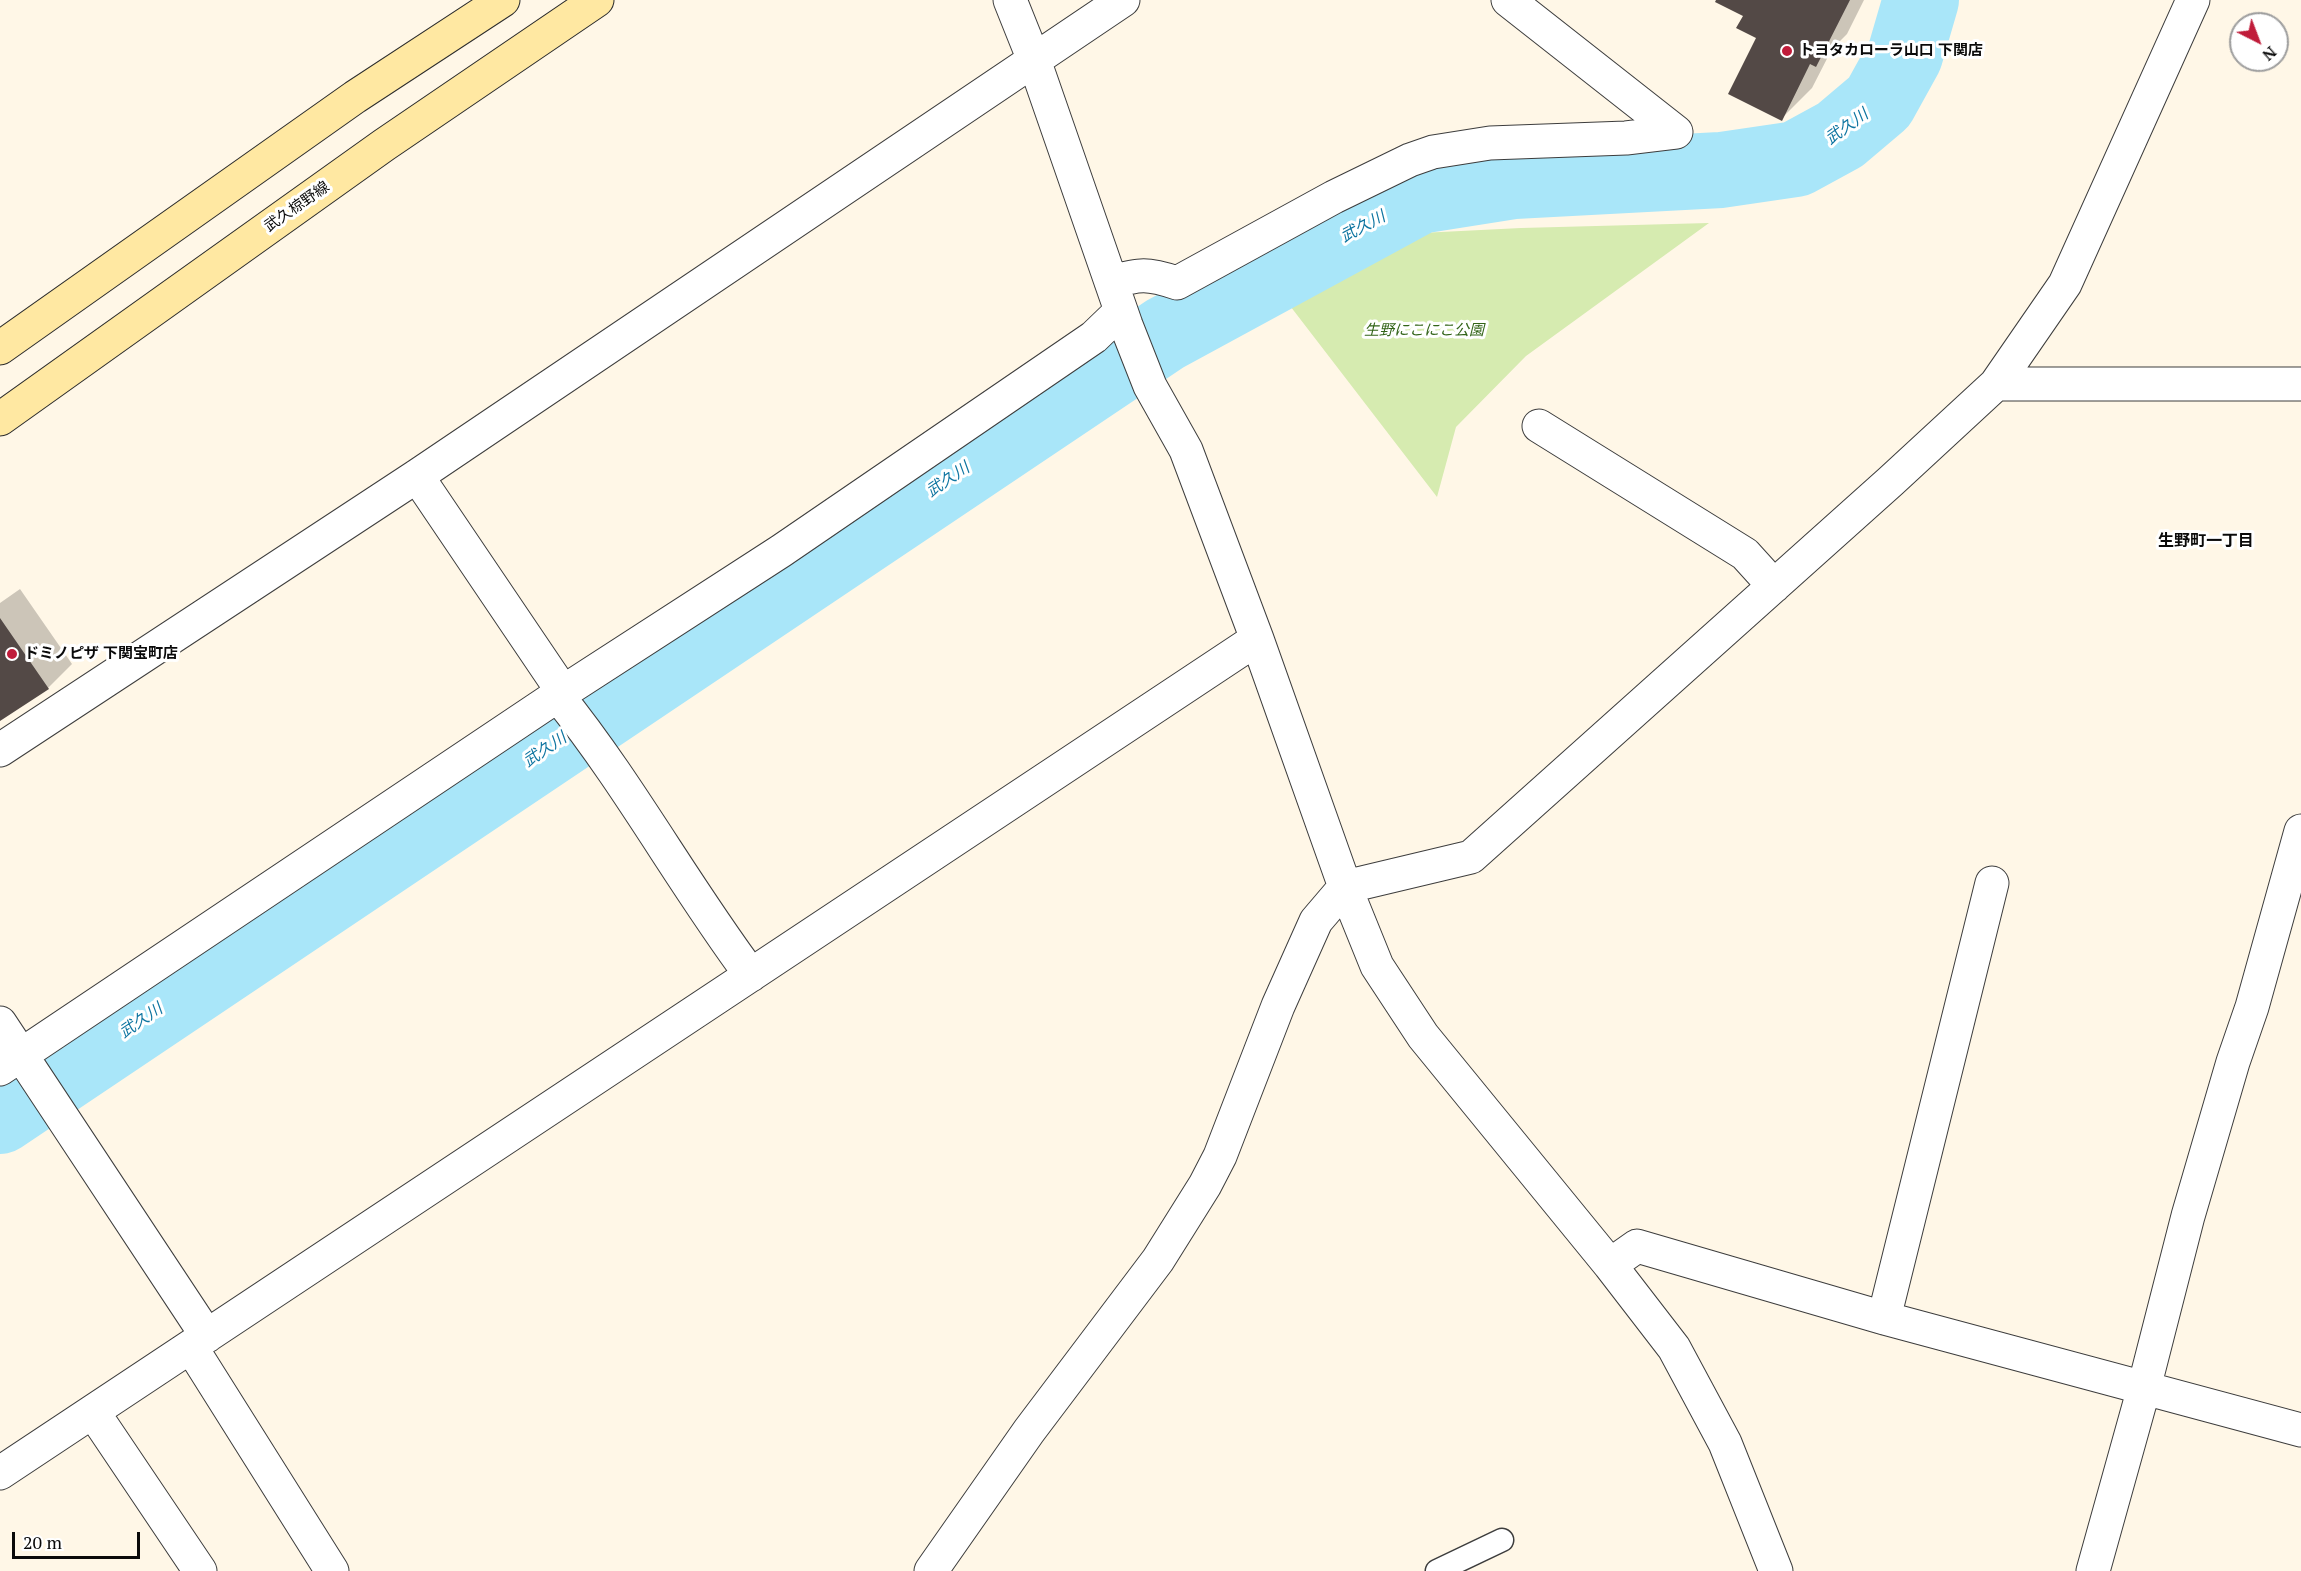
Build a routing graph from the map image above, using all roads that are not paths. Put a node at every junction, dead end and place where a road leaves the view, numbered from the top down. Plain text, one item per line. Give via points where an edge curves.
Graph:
1 (503, 0) edge
2 (597, 0) edge
3 (1010, 0) edge
4 (1124, 0) edge
5 (1508, 0) edge
6 (2193, 0) edge
7 (1034, 60) junction
8 (1119, 306) junction
9 (0, 348) edge
10 (1996, 384) junction
11 (2301, 384) edge
12 (0, 419) edge
13 (1539, 426) dead end
14 (417, 476) junction
15 (1774, 586) junction
16 (1257, 639) junction
17 (562, 698) junction
18 (0, 750) edge
19 (2301, 831) edge
20 (1992, 883) dead end
21 (1345, 887) junction
22 (750, 975) junction
23 (0, 1023) edge
24 (16, 1063) edge
25 (1610, 1265) junction
26 (1884, 1318) junction
27 (199, 1341) junction
28 (2144, 1388) junction
29 (93, 1412) junction
30 (2301, 1430) edge
31 (0, 1473) edge
32 (1502, 1540) dead end
33 (200, 1571) edge
34 (332, 1571) edge
35 (931, 1571) edge
36 (1437, 1571) edge
37 (1776, 1571) edge
38 (2093, 1571) edge

1 - 9 main road via 356,98
2 - 12 main road, 武久椋野線 via 384,145
3 - 7 street
4 - 7 street
5 - 8 street via 1676,132 1626,138 1490,143 1433,152 1334,197 1177,283 1140,274
6 - 10 street via 2065,284
7 - 8 street
7 - 14 street
8 - 16 street via 1150,386 1186,450
8 - 17 street via 1094,337
10 - 11 street
10 - 15 street
13 - 15 street via 1744,554
14 - 17 street
14 - 18 street
15 - 21 street via 1471,858
16 - 21 street
16 - 22 street
17 - 22 street
17 - 24 street
19 - 28 street via 2188,1216
20 - 26 street
21 - 25 street via 1377,966 1424,1036
21 - 35 street via 1316,921 1205,1185 1158,1260 1029,1431
22 - 27 street
23 - 24 street
24 - 27 street via 58,1112
25 - 26 street via 1637,1246
25 - 37 street via 1674,1348 1725,1443
26 - 28 street
27 - 29 street
27 - 34 street
28 - 30 street
28 - 38 street
29 - 31 street
29 - 33 street
32 - 36 lane

